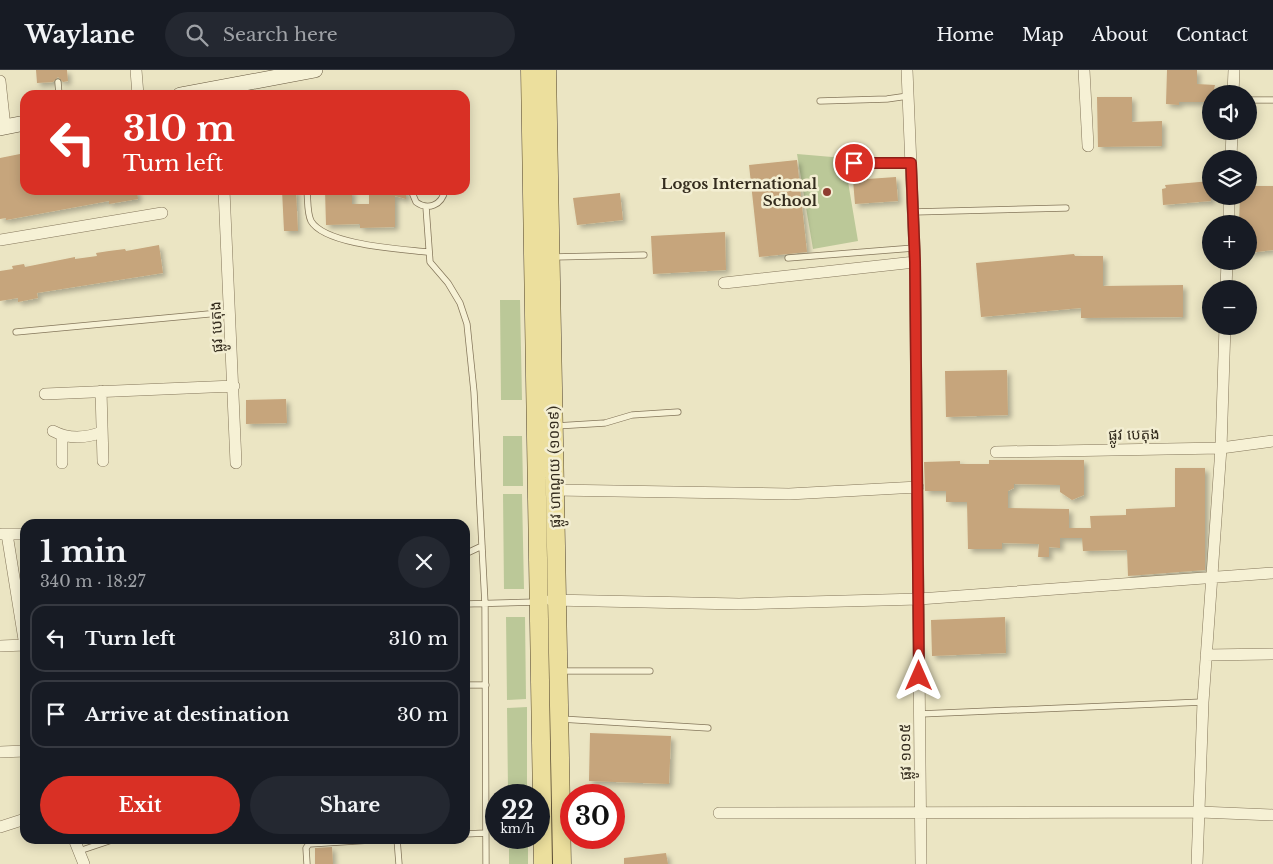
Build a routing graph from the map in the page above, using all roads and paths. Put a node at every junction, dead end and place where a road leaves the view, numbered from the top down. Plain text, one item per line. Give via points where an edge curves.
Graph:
1 (136, 70) edge
2 (315, 70) edge
3 (530, 70) edge
4 (547, 70) edge
5 (907, 70) edge
6 (1084, 70) edge
7 (1234, 70) edge
8 (0, 80) edge
9 (58, 82) dead end
10 (1233, 85) edge
11 (59, 90) edge
12 (138, 90) edge
13 (224, 90) edge
14 (908, 96) junction
15 (1257, 100) edge
16 (1273, 100) edge
17 (820, 101) dead end
18 (20, 124) edge
19 (2, 128) edge
20 (1088, 146) dead end
21 (854, 163) dead end
22 (911, 163) junction
23 (224, 195) edge
24 (307, 195) edge
25 (413, 195) edge
26 (444, 195) edge
27 (426, 207) junction
28 (1066, 208) dead end
29 (913, 212) junction
30 (162, 213) dead end
31 (0, 240) edge
32 (914, 248) junction
33 (428, 252) junction
34 (644, 255) dead end
35 (550, 257) junction
36 (788, 258) dead end
37 (915, 262) junction
38 (724, 283) dead end
39 (230, 312) junction
40 (16, 332) dead end
41 (1225, 335) edge
42 (234, 386) junction
43 (101, 391) junction
44 (45, 394) dead end
45 (678, 412) dead end
46 (554, 426) junction
47 (102, 432) junction
48 (1273, 440) edge
49 (1221, 448) junction
50 (996, 452) dead end
51 (103, 461) dead end
52 (62, 463) dead end
53 (236, 463) dead end
54 (918, 487) junction
55 (555, 490) junction
56 (4, 534) edge
57 (20, 534) edge
58 (482, 546) junction
59 (470, 552) edge
60 (1273, 573) edge
61 (1211, 579) junction
62 (557, 599) junction
63 (919, 599) junction
64 (539, 602) junction
65 (470, 604) edge
66 (485, 604) junction
67 (20, 619) edge
68 (0, 646) edge
69 (20, 646) edge
70 (1273, 654) edge
71 (1206, 655) junction
72 (558, 671) junction
73 (650, 671) dead end
74 (470, 685) edge
75 (486, 685) junction
76 (1203, 702) junction
77 (920, 714) junction
78 (559, 719) junction
79 (708, 728) dead end
80 (20, 751) edge
81 (0, 752) edge
82 (486, 784) edge
83 (921, 812) junction
84 (1200, 812) junction
85 (719, 813) dead end
86 (1273, 815) edge
87 (20, 821) edge
88 (0, 827) edge
89 (485, 833) edge
90 (470, 834) edge
91 (76, 844) edge
92 (100, 844) edge
93 (309, 844) edge
94 (397, 844) edge
95 (486, 849) edge
96 (79, 851) junction
97 (84, 864) edge
98 (307, 864) edge
99 (399, 864) edge
100 (486, 864) edge
101 (543, 864) edge
102 (562, 864) edge
103 (922, 864) edge
104 (1197, 864) edge

1 - 12 street
2 - 13 main road
3 - 64 main road, ផ្លូវ ហាណូយ (១០១៩)
4 - 35 main road, ផ្លូវ ហាណូយ (១០១៩)
5 - 14 street, ផ្លូវ ១០១៥
6 - 20 street
7 - 10 street
8 - 19 street
9 - 11 lane
14 - 17 lane
14 - 22 street, ផ្លូវ ១០១៥
15 - 16 lane
18 - 19 main road
21 - 22 lane
22 - 29 street, ផ្លូវ ១០១៥
23 - 39 street, ផ្លូវ បេតុង
24 - 33 lane via 309,218 315,227 338,238
25 - 27 lane via 416,202
26 - 27 lane via 437,204
27 - 33 lane
28 - 29 lane
29 - 32 street, ផ្លូវ ១០១៥
30 - 31 street
32 - 36 lane
32 - 37 street, ផ្លូវ ១០១៥
33 - 58 lane via 430,262 460,303 467,324
34 - 35 lane
35 - 46 main road, ផ្លូវ ហាណូយ (១០១៩)
37 - 38 street
37 - 54 street, ផ្លូវ ១០១៥
39 - 40 lane
39 - 42 street, ផ្លូវ បេតុង
41 - 49 street
42 - 43 street
42 - 53 street, ផ្លូវ បេតុង
43 - 44 street
43 - 47 street
45 - 46 lane via 632,415 605,423
46 - 55 main road, ផ្លូវ ហាណូយ (១០១៩)
47 - 51 street
47 - 52 street via 93,435 58,434
48 - 49 street, ផ្លូវ បេតុង
49 - 50 street, ផ្លូវ បេតុង
49 - 61 street
54 - 55 street via 789,494
54 - 63 street, ផ្លូវ ១០១៥
55 - 62 main road, ផ្លូវ ហាណូយ (១០១៩)
56 - 57 street
56 - 67 street
58 - 59 lane
58 - 66 lane
60 - 61 street
61 - 63 street
61 - 71 street
62 - 63 street via 739,604
62 - 64 street
62 - 72 main road, ផ្លូវ ហាណូយ (១០១៩)
63 - 77 street, ផ្លូវ ១០១៥
64 - 66 lane
64 - 101 main road, ផ្លូវ ហាណូយ (១០១៩)
65 - 66 lane
66 - 75 lane
68 - 69 street
70 - 71 street
71 - 76 street
72 - 73 lane
72 - 78 main road, ផ្លូវ ហាណូយ (១០១៩)
74 - 75 lane
75 - 82 lane
76 - 77 lane
76 - 84 street
77 - 83 street, ផ្លូវ ១០១៥
78 - 79 lane
78 - 102 main road, ផ្លូវ ហាណូយ (១០១៩)
80 - 81 street
83 - 84 street
83 - 85 street
83 - 103 street, ផ្លូវ ១០១៥
84 - 86 street
84 - 104 street
87 - 88 street
89 - 90 lane
91 - 96 street
92 - 96 lane
93 - 98 lane via 306,848
94 - 99 lane
95 - 100 lane
96 - 97 street

